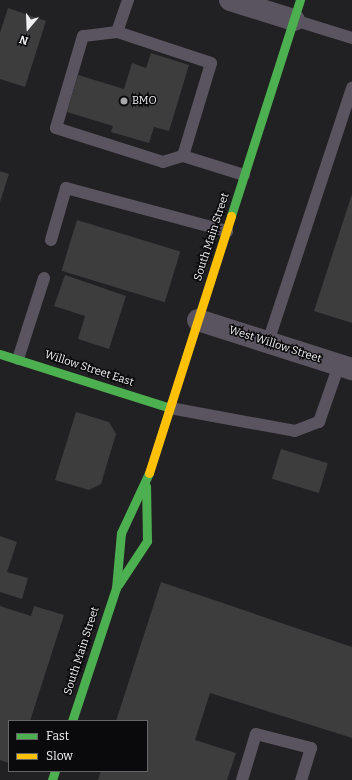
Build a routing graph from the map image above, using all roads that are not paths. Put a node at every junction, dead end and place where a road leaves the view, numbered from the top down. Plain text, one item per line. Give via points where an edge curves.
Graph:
1 (128, 0) edge
2 (230, 0) edge
3 (297, 10) edge
4 (117, 32) junction
5 (352, 38) edge
6 (352, 91) edge
7 (183, 156) junction
8 (244, 175) junction
9 (227, 231) junction
10 (51, 240) dead end
11 (44, 278) dead end
12 (198, 320) junction
13 (268, 342) junction
14 (0, 354) edge
15 (18, 359) junction
16 (345, 367) edge
17 (170, 408) junction
18 (146, 482) junction
19 (116, 588) junction
20 (72, 720) edge
21 (242, 780) edge
22 (301, 780) edge

1 - 4 lane
2 - 3 street
3 - 5 lane
3 - 8 main road, South Main Street
4 - 7 lane via 211,63
4 - 7 lane via 83,36 56,128 163,162
6 - 13 lane
7 - 8 lane
8 - 9 main road, South Main Street
9 - 10 lane via 66,188
9 - 12 main road, South Main Street
11 - 15 lane
12 - 13 street, West Willow Street
12 - 17 main road, South Main Street
13 - 16 street, West Willow Street
14 - 15 main road, Willow Street East
15 - 17 main road, Willow Street East
16 - 17 lane via 319,422 295,430
17 - 18 main road, South Main Street
18 - 19 main road, South Main Street via 121,533
18 - 19 main road, South Main Street via 146,542
19 - 20 main road, South Main Street
21 - 22 lane via 256,734 311,748

